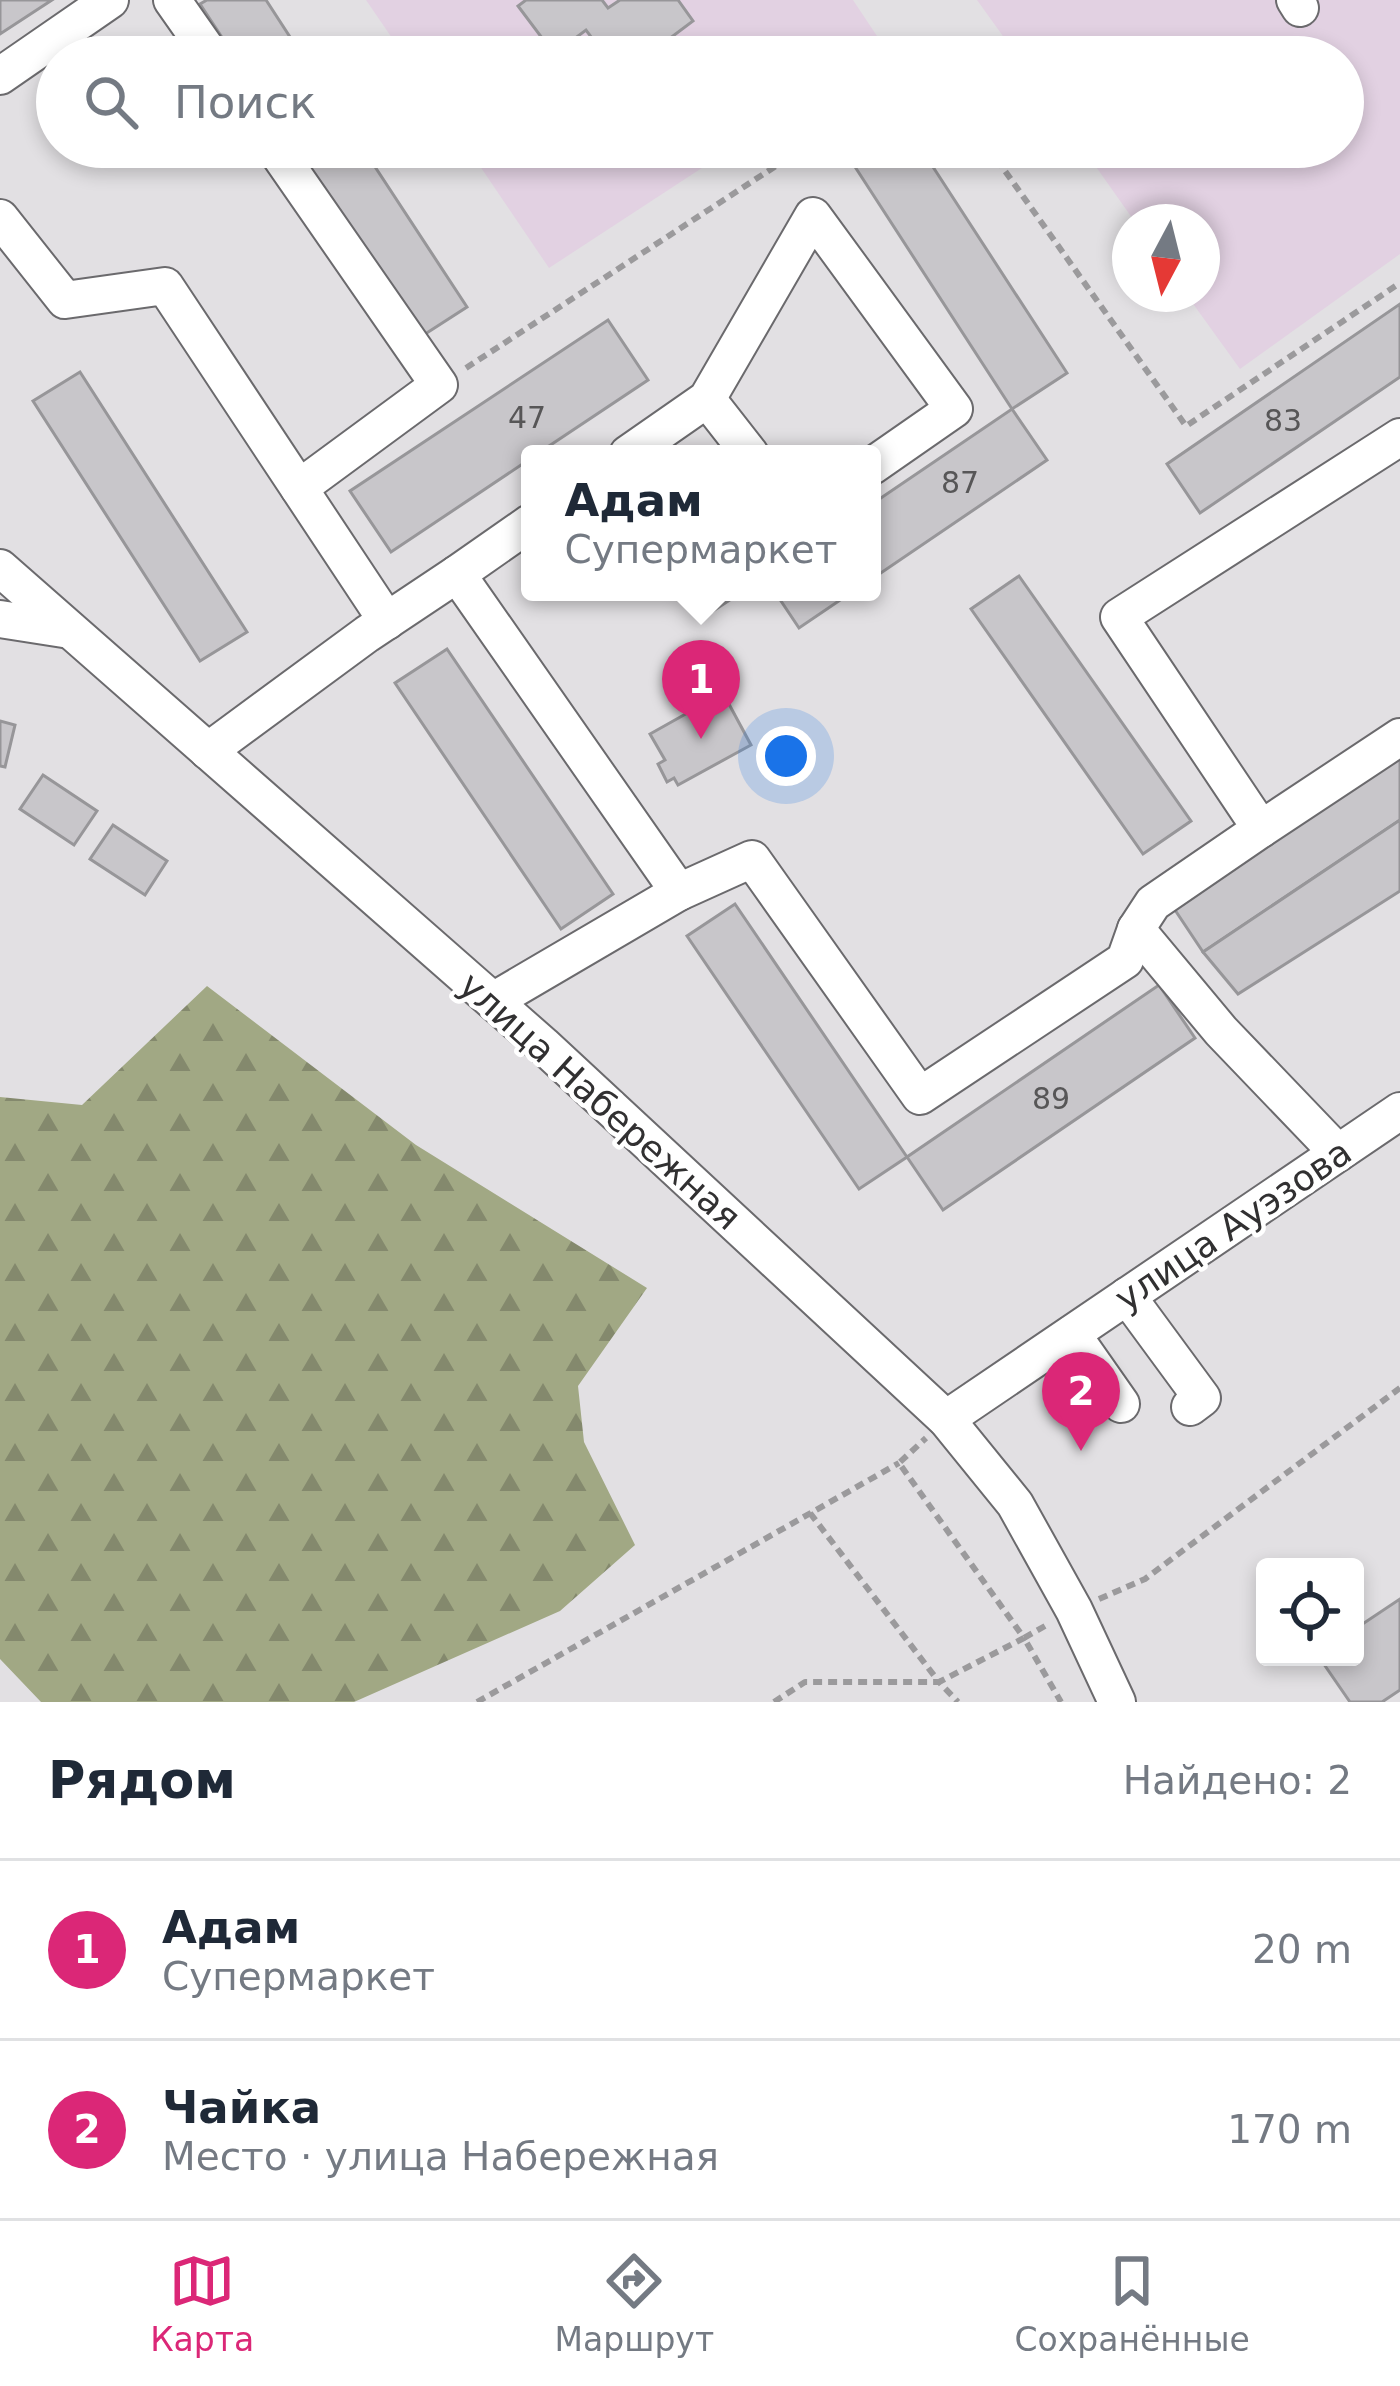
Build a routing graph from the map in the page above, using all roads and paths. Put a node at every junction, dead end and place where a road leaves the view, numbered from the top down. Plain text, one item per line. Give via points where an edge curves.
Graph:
1 (110, 0) edge
2 (172, 0) edge
3 (58, 36) edge
4 (197, 36) edge
5 (36, 51) edge
6 (0, 76) edge
7 (289, 168) edge
8 (773, 168) edge
9 (1003, 168) edge
10 (0, 218) edge
11 (1400, 283) edge
12 (439, 385) junction
13 (707, 399) junction
14 (1400, 437) edge
15 (641, 445) edge
16 (743, 445) edge
17 (881, 460) edge
18 (299, 488) junction
19 (521, 529) edge
20 (0, 568) edge
21 (457, 574) junction
22 (0, 619) edge
23 (387, 621) junction
24 (70, 630) junction
25 (1400, 737) edge
26 (208, 751) junction
27 (1261, 829) junction
28 (679, 892) junction
29 (1136, 929) junction
30 (493, 1001) junction
31 (1400, 1112) edge
32 (1338, 1154) junction
33 (1127, 1296) junction
34 (1072, 1334) junction
35 (1400, 1388) edge
36 (1121, 1404) dead end
37 (1190, 1407) dead end
38 (946, 1419) junction
39 (899, 1463) junction
40 (810, 1513) junction
41 (1074, 1610) junction
42 (1024, 1638) junction
43 (939, 1682) junction
44 (477, 1702) edge
45 (774, 1702) edge
46 (958, 1702) edge
47 (1061, 1702) edge
48 (1117, 1702) edge

1 - 3 street
2 - 4 street
5 - 6 street
7 - 12 street
8 - 12 path
9 - 11 path via 1186,426
10 - 18 street via 65,300 165,286
12 - 18 street
13 - 15 street
13 - 16 street
13 - 17 street via 813,216 955,410
14 - 27 street via 1119,617
18 - 23 street
19 - 21 street
20 - 24 street, улица Набережная
21 - 23 street
21 - 28 street
22 - 24 street
23 - 26 street
24 - 26 street, улица Набережная
25 - 27 street
26 - 30 street, улица Набережная
27 - 29 street via 1153,903
28 - 29 street via 752,859 920,1096 1125,960
28 - 30 street
29 - 32 street
30 - 38 street, улица Набережная
31 - 32 street, улица Ауэзова
32 - 33 street, улица Ауэзова
33 - 34 street, улица Ауэзова
33 - 37 street via 1202,1398
34 - 36 street
34 - 38 street, улица Ауэзова
35 - 41 path via 1145,1580
38 - 39 path
38 - 41 street, улица Набережная via 1015,1504
39 - 40 path
39 - 42 path
40 - 43 path
40 - 44 path
41 - 42 path
41 - 48 street, улица Набережная
42 - 43 path
42 - 47 path
43 - 45 path via 805,1682
43 - 46 path

